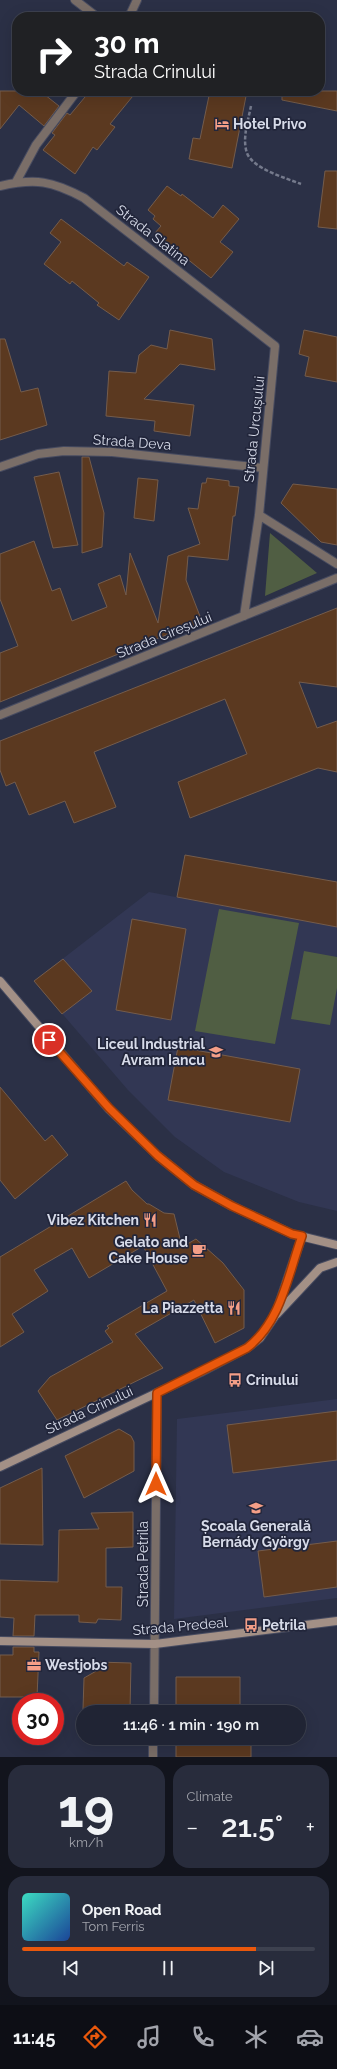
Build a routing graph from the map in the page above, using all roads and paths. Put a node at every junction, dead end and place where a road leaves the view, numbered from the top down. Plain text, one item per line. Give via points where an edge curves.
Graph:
1 (75, 0) edge
2 (137, 0) edge
3 (91, 12) edge
4 (131, 12) edge
5 (73, 96) edge
6 (250, 106) dead end
7 (16, 182) junction
8 (301, 184) dead end
9 (0, 186) edge
10 (276, 346) joint
11 (0, 466) edge
12 (263, 468) junction
13 (259, 515) junction
14 (337, 564) edge
15 (337, 578) edge
16 (244, 616) junction
17 (0, 715) edge
18 (0, 981) edge
19 (302, 1236) junction
20 (337, 1245) edge
21 (337, 1262) edge
22 (275, 1316) junction
23 (157, 1393) junction
24 (0, 1467) edge
25 (337, 1621) edge
26 (0, 1641) edge
27 (155, 1644) junction
28 (154, 1705) edge
29 (153, 1745) edge
30 (153, 1757) edge

1 - 3 street
2 - 4 street
5 - 7 street via 36,145
6 - 8 path via 246,132 248,154 261,168
7 - 9 street, Strada Slatina
7 - 10 street, Strada Slatina via 51,183 84,198
10 - 12 street, Strada Urcușului
11 - 12 street, Strada Deva via 38,454 112,452
12 - 13 street, Strada Urcușului
13 - 14 street
13 - 16 street, Strada Urcușului
15 - 16 street, Strada Cireșului
16 - 17 street, Strada Cireșului
18 - 19 street via 83,1080 158,1156 194,1185 292,1234
19 - 20 street
19 - 22 street, Strada Crinului
21 - 22 street via 320,1268
22 - 23 street, Strada Crinului via 260,1338 247,1348
23 - 24 street, Strada Crinului
23 - 27 street, Strada Petrila
25 - 27 street, Strada Predeal
26 - 27 street, Strada Predeal
27 - 28 street, Strada Petrila
29 - 30 street

